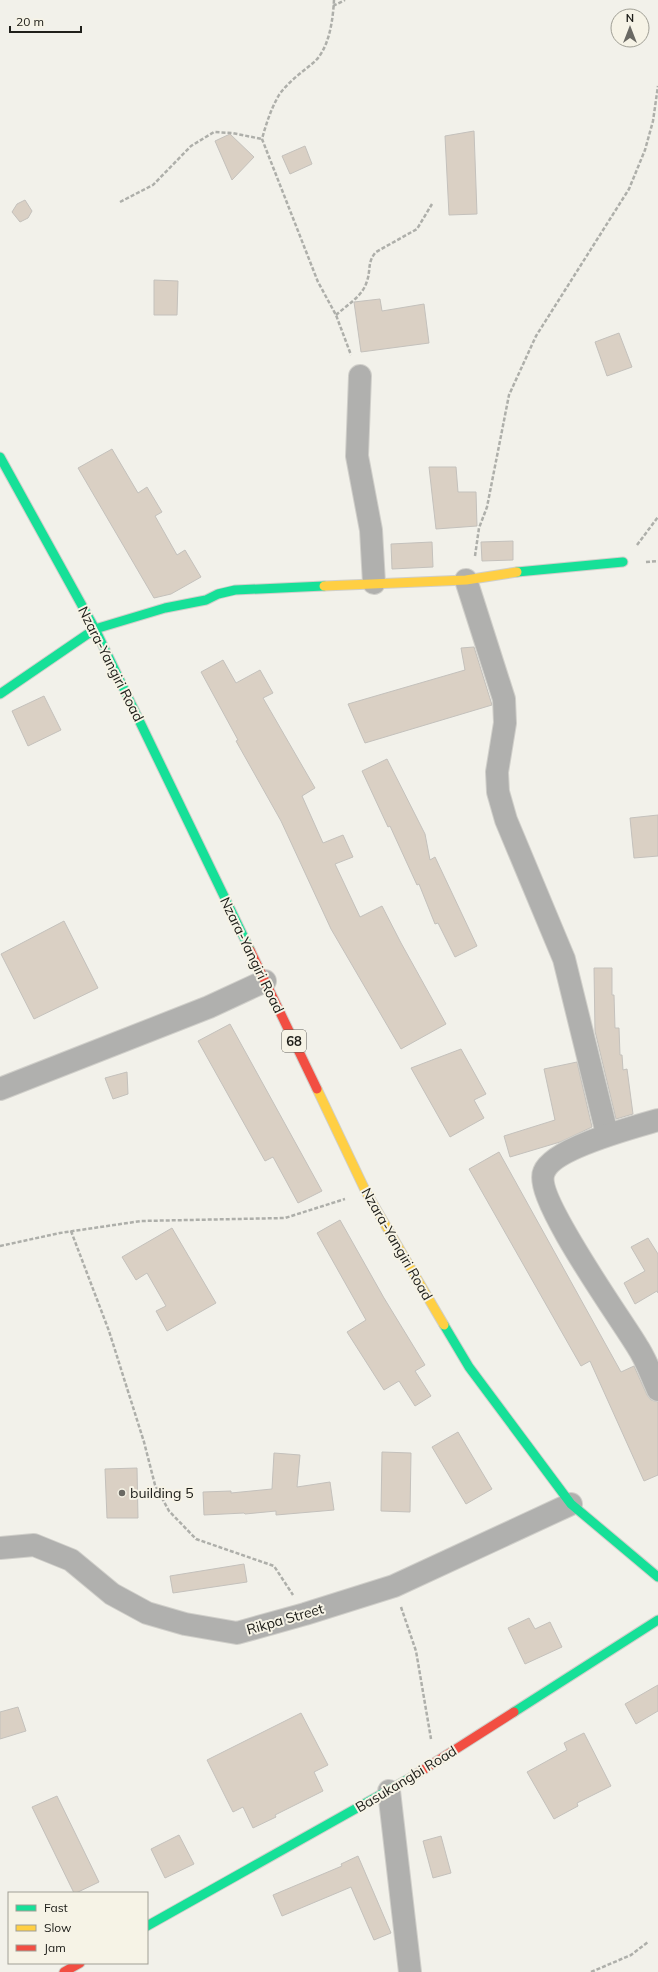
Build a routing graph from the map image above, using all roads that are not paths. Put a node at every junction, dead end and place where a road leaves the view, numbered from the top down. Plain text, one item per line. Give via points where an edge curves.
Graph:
1 (360, 376) road end
2 (0, 457) edge
3 (623, 562) road end
4 (466, 580) junction
5 (374, 583) junction
6 (95, 629) junction
7 (0, 694) edge
8 (265, 981) junction
9 (0, 1089) edge
10 (658, 1120) edge
11 (607, 1134) junction
12 (658, 1390) edge
13 (571, 1504) junction
14 (0, 1548) edge
15 (658, 1577) edge
16 (658, 1620) edge
17 (389, 1791) junction
18 (148, 1925) edge
19 (78, 1964) edge
20 (64, 1972) edge
21 (410, 1972) edge

1 - 5 street via 357,456 370,530
2 - 6 main road, Nzara-Yangiri Road / 68
3 - 4 main road
4 - 5 main road
4 - 11 street via 504,699 506,723 497,772 498,792 506,820 564,959
5 - 6 main road via 235,590
6 - 7 main road
6 - 8 main road, Nzara-Yangiri Road / 68
8 - 9 street via 209,1007
8 - 13 main road, Nzara-Yangiri Road / 68 via 366,1192 469,1367
10 - 11 street
11 - 12 street via 554,1160 544,1171 542,1181 554,1210 591,1279 638,1347
13 - 14 street, Rikpa Street via 394,1586 237,1633 185,1624 147,1612 112,1594 71,1560 34,1545
13 - 15 main road, Nzara-Yangiri Road / 68
16 - 17 main road, Basukangbi Road
17 - 18 main road, Basukangbi Road
17 - 21 street
19 - 20 main road

